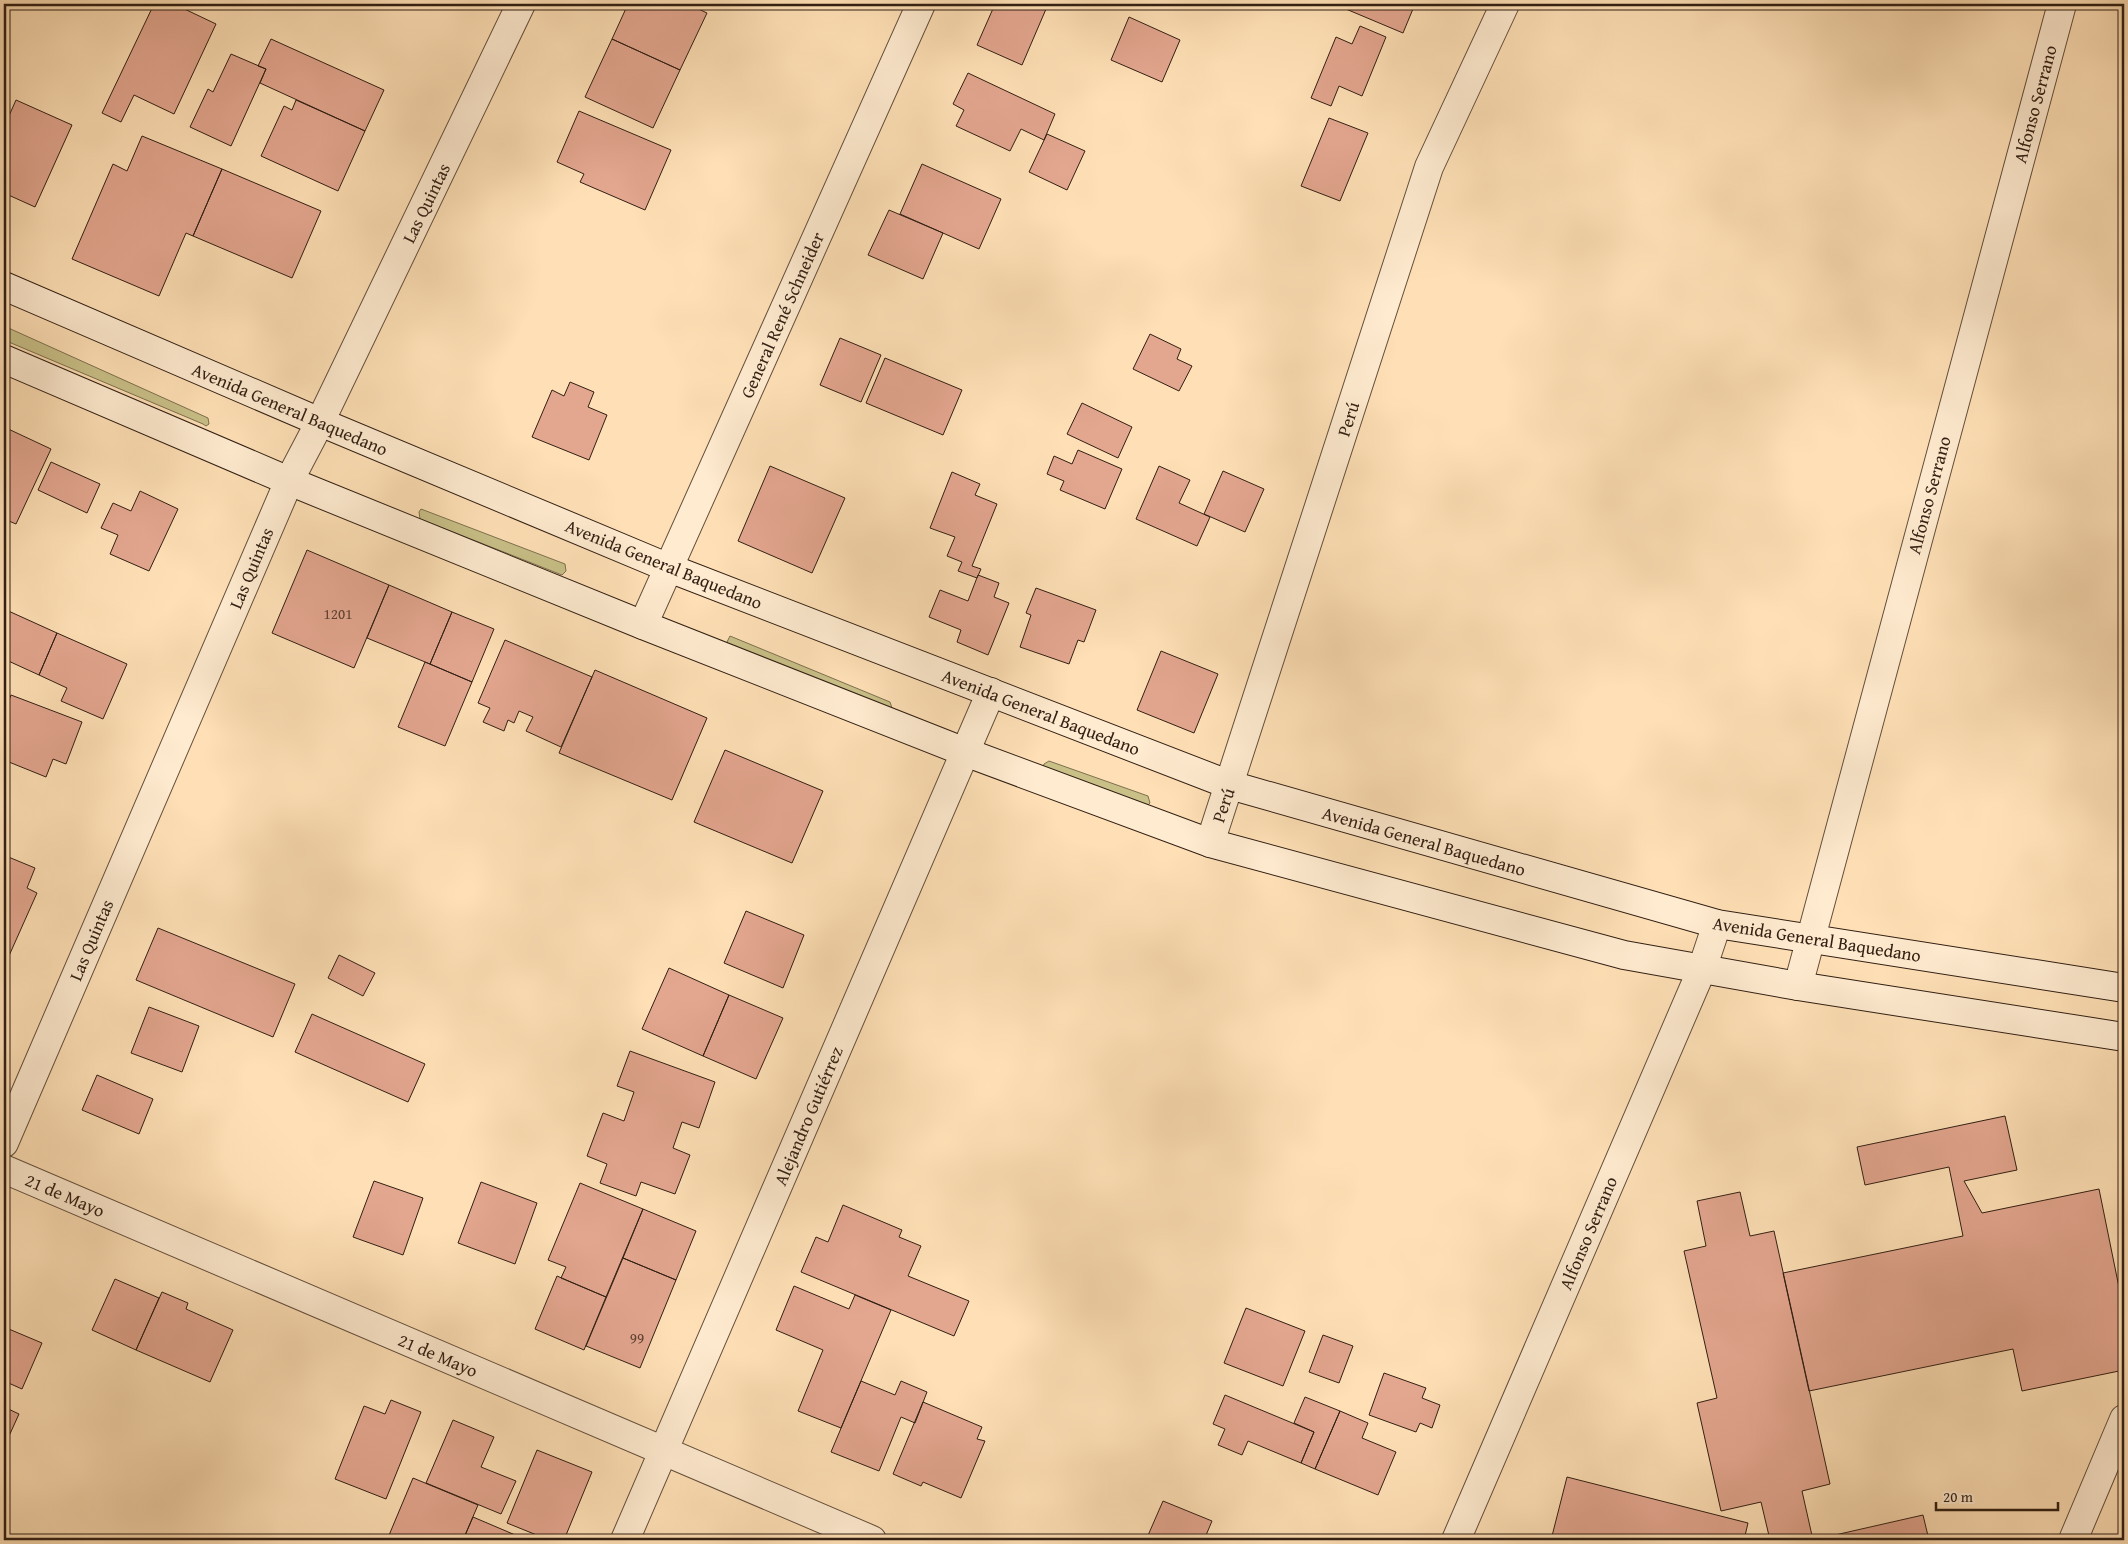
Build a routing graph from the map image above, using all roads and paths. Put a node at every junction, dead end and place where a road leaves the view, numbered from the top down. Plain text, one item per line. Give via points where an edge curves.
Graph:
1 (521, 4) edge
2 (921, 4) edge
3 (1505, 4) edge
4 (2062, 4) edge
5 (4, 286) edge
6 (4, 359) edge
7 (320, 422) junction
8 (289, 481) junction
9 (669, 568) junction
10 (643, 625) junction
11 (991, 692) junction
12 (965, 752) junction
13 (1230, 785) junction
14 (1210, 843) junction
15 (1717, 924) junction
16 (1810, 939) junction
17 (1702, 969) junction
18 (1798, 986) junction
19 (2124, 988) edge
20 (2124, 1037) edge
21 (4, 1143) edge
22 (4, 1169) edge
23 (2124, 1418) edge
24 (664, 1452) junction
25 (625, 1540) edge
26 (872, 1540) edge
27 (1456, 1540) edge
28 (2073, 1540) edge

1 - 7 street, Las Quintas
2 - 9 street, General René Schneider
3 - 13 street, Perú via 1429,167
4 - 16 street, Alfonso Serrano
5 - 7 street, Avenida General Baquedano
6 - 8 street
7 - 8 street, Las Quintas
7 - 9 street, Avenida General Baquedano
8 - 10 street
8 - 21 street, Las Quintas
9 - 10 street, General René Schneider
9 - 11 street, Avenida General Baquedano
10 - 12 street
11 - 12 street, Alejandro Gutiérrez
11 - 13 street, Avenida General Baquedano
12 - 14 street
12 - 24 street, Alejandro Gutiérrez
13 - 14 street, Perú
13 - 15 street, Avenida General Baquedano
14 - 17 street via 1624,955
15 - 16 street, Avenida General Baquedano
15 - 17 street, Alfonso Serrano
16 - 18 street, Alfonso Serrano
16 - 19 street, Avenida General Baquedano
17 - 18 street
17 - 27 street, Alfonso Serrano
18 - 20 street
22 - 24 street, 21 de Mayo
23 - 28 street
24 - 25 street, Alejandro Gutiérrez
24 - 26 street, 21 de Mayo

